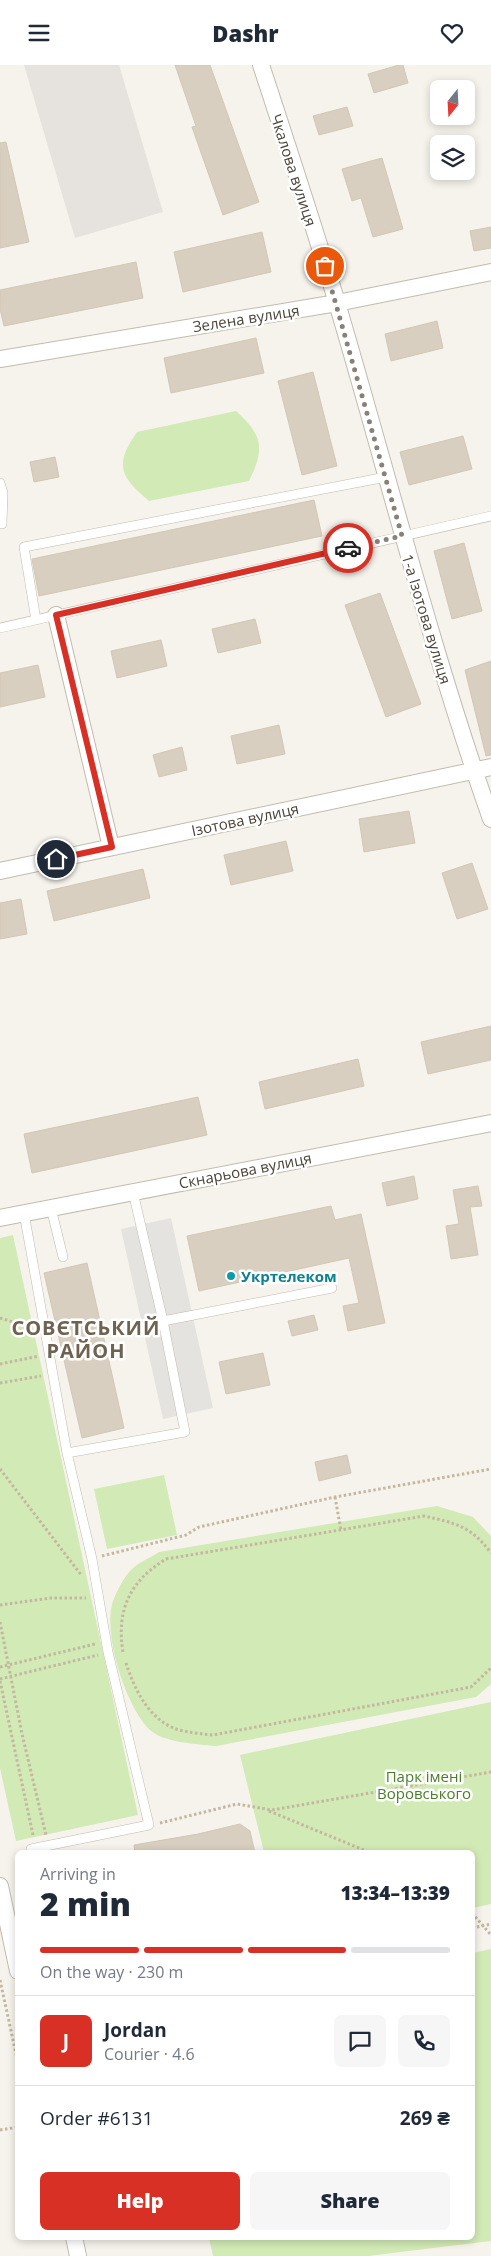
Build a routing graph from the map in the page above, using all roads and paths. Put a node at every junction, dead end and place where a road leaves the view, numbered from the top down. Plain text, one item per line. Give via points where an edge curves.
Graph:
1 (261, 65) edge
2 (491, 272) edge
3 (337, 303) junction
4 (0, 359) edge
5 (386, 477) junction
6 (0, 483) edge
7 (491, 516) edge
8 (2, 524) dead end
9 (402, 536) junction
10 (56, 615) junction
11 (36, 620) junction
12 (0, 628) edge
13 (491, 767) edge
14 (474, 771) junction
15 (491, 819) edge
16 (112, 847) junction
17 (0, 871) edge
18 (491, 1123) edge
19 (133, 1192) junction
20 (50, 1208) junction
21 (24, 1213) junction
22 (0, 1219) edge
23 (63, 1257) dead end
24 (332, 1288) dead end
25 (0, 1318) edge
26 (163, 1321) junction
27 (45, 1332) junction
28 (50, 1354) junction
29 (0, 1364) edge
30 (54, 1373) junction
31 (0, 1383) edge
32 (67, 1453) junction
33 (0, 1469) edge
34 (491, 1469) edge
35 (335, 1497) junction
36 (341, 1530) junction
37 (491, 1553) edge
38 (92, 1559) junction
39 (99, 1599) junction
40 (0, 1605) edge
41 (0, 1622) edge
42 (106, 1642) junction
43 (108, 1652) junction
44 (8, 1664) junction
45 (0, 1667) edge
46 (491, 1668) edge
47 (10, 1676) junction
48 (0, 1680) edge
49 (491, 1772) edge
50 (262, 1808) junction
51 (149, 1825) junction
52 (48, 1845) junction
53 (34, 1850) edge
54 (364, 1850) edge
55 (0, 1886) edge
56 (2, 1910) edge
57 (475, 1916) edge
58 (491, 1924) edge
59 (484, 1925) junction
60 (475, 1927) edge
61 (491, 1935) edge
62 (15, 1960) edge
63 (0, 1980) edge
64 (15, 2049) edge
65 (15, 2128) edge
66 (0, 2130) edge
67 (75, 2240) edge
68 (78, 2256) edge

1 - 3 street, Чкалова вулиця
2 - 3 street, Зелена вулиця
3 - 4 street, Зелена вулиця
3 - 5 street, 1-а Ізотова вулиця
5 - 9 street, 1-а Ізотова вулиця
5 - 11 lane via 24,547
6 - 8 lane via 3,493
7 - 9 lane
9 - 10 lane
9 - 14 street, 1-а Ізотова вулиця
10 - 11 lane
10 - 16 street
11 - 12 lane
13 - 14 street, Ізотова вулиця
14 - 15 street, 1-а Ізотова вулиця
14 - 16 street, Ізотова вулиця
16 - 17 street, Ізотова вулиця
18 - 19 street, Скнарьова вулиця
19 - 20 street, Скнарьова вулиця
19 - 26 lane
20 - 21 street, Скнарьова вулиця
20 - 23 lane
21 - 22 street, Скнарьова вулиця
21 - 27 lane
24 - 26 lane
25 - 27 path
26 - 32 lane via 185,1432
27 - 28 lane
28 - 29 path
28 - 30 lane
30 - 31 path
30 - 32 lane
32 - 38 lane
33 - 39 path
34 - 35 path
35 - 36 path
35 - 38 path via 199,1527 186,1535
36 - 37 path via 424,1516 471,1530
36 - 46 path via 166,1559 151,1568 138,1580 128,1597 121,1619 120,1637 132,1683 146,1707 163,1723 181,1731 213,1735 471,1687
38 - 39 lane
39 - 40 path via 52,1598
39 - 42 lane
41 - 44 path
42 - 43 lane
42 - 44 path
43 - 47 path
43 - 51 lane
44 - 45 path
44 - 47 path
47 - 48 path
47 - 52 path
48 - 53 path
49 - 50 path via 272,1810
50 - 51 path via 237,1804
50 - 54 path
51 - 52 lane
52 - 53 lane
55 - 56 street
56 - 62 street
57 - 59 path
58 - 59 path
59 - 60 path
59 - 61 path
63 - 64 path
65 - 66 path
67 - 68 street

